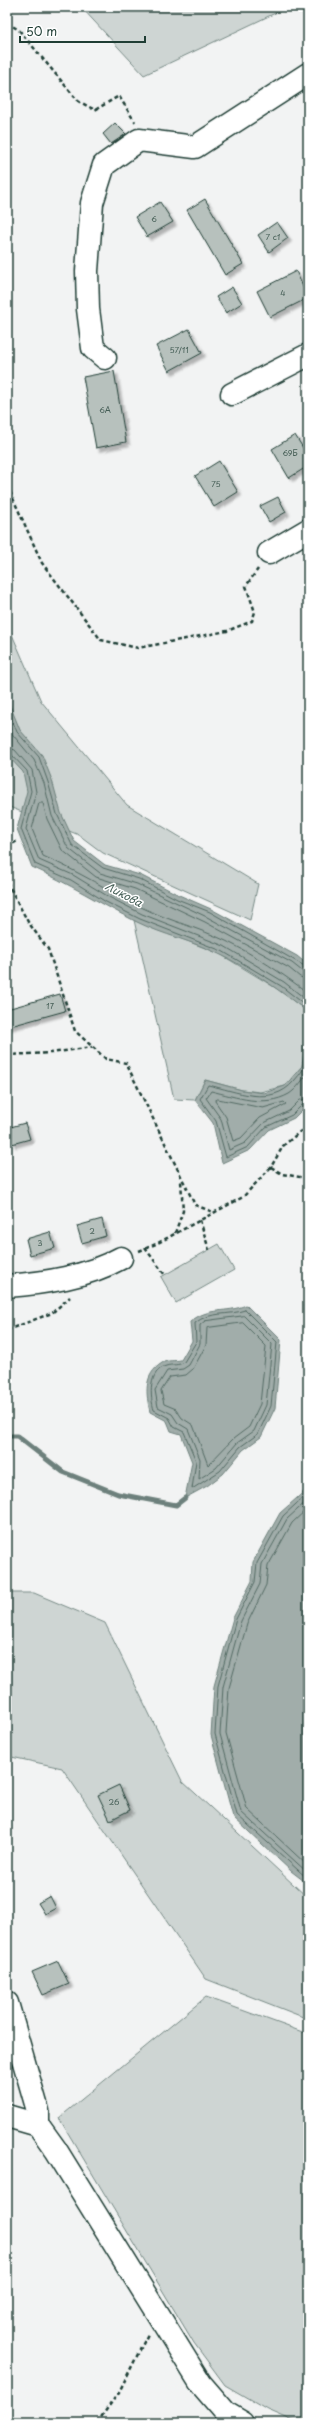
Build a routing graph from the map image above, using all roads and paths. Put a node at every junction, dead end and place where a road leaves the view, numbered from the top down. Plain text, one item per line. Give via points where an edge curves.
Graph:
1 (7, 23) edge
2 (308, 74) edge
3 (139, 140) junction
4 (308, 355) edge
5 (105, 358) dead end
6 (232, 394) dead end
7 (7, 485) edge
8 (308, 530) edge
9 (269, 553) joint
10 (19, 840) dead end
11 (7, 847) edge
12 (7, 882) edge
13 (92, 1047) junction
14 (7, 1056) edge
15 (308, 1125) edge
16 (271, 1166) junction
17 (306, 1178) dead end
18 (181, 1179) junction
19 (213, 1212) junction
20 (200, 1220) junction
21 (175, 1234) junction
22 (145, 1248) junction
23 (209, 1250) dead end
24 (121, 1258) joint
25 (165, 1274) dead end
26 (7, 1286) edge
27 (74, 1293) dead end
28 (7, 1330) edge
29 (7, 1523) edge
30 (13, 1526) dead end
31 (7, 2003) edge
32 (7, 2116) edge
33 (38, 2125) junction
34 (158, 2314) junction
35 (97, 2423) edge
36 (243, 2423) edge

1 - 3 path via 19,30 78,101 95,110 119,96 135,121 140,133
2 - 3 street via 195,147
3 - 5 street via 104,166 92,203 87,271 88,309 93,348
4 - 6 street
7 - 9 path via 42,563 101,640 138,648 227,631 252,621 255,612 246,586
8 - 9 street
10 - 11 path
12 - 13 path via 28,922 48,949 75,1031
13 - 14 path
13 - 18 path via 106,1059 126,1063
15 - 16 path via 283,1146
16 - 17 path via 282,1174
16 - 19 path via 243,1197
18 - 19 path via 195,1206
18 - 21 path via 183,1210
19 - 20 path
20 - 21 path
20 - 23 path
21 - 22 path
22 - 24 path
22 - 25 path
24 - 26 street via 102,1269 38,1283
27 - 28 path via 52,1313
29 - 30 path
31 - 33 street via 38,2111
32 - 33 street
33 - 34 street
34 - 35 path via 119,2392
34 - 36 street via 201,2384 226,2413

